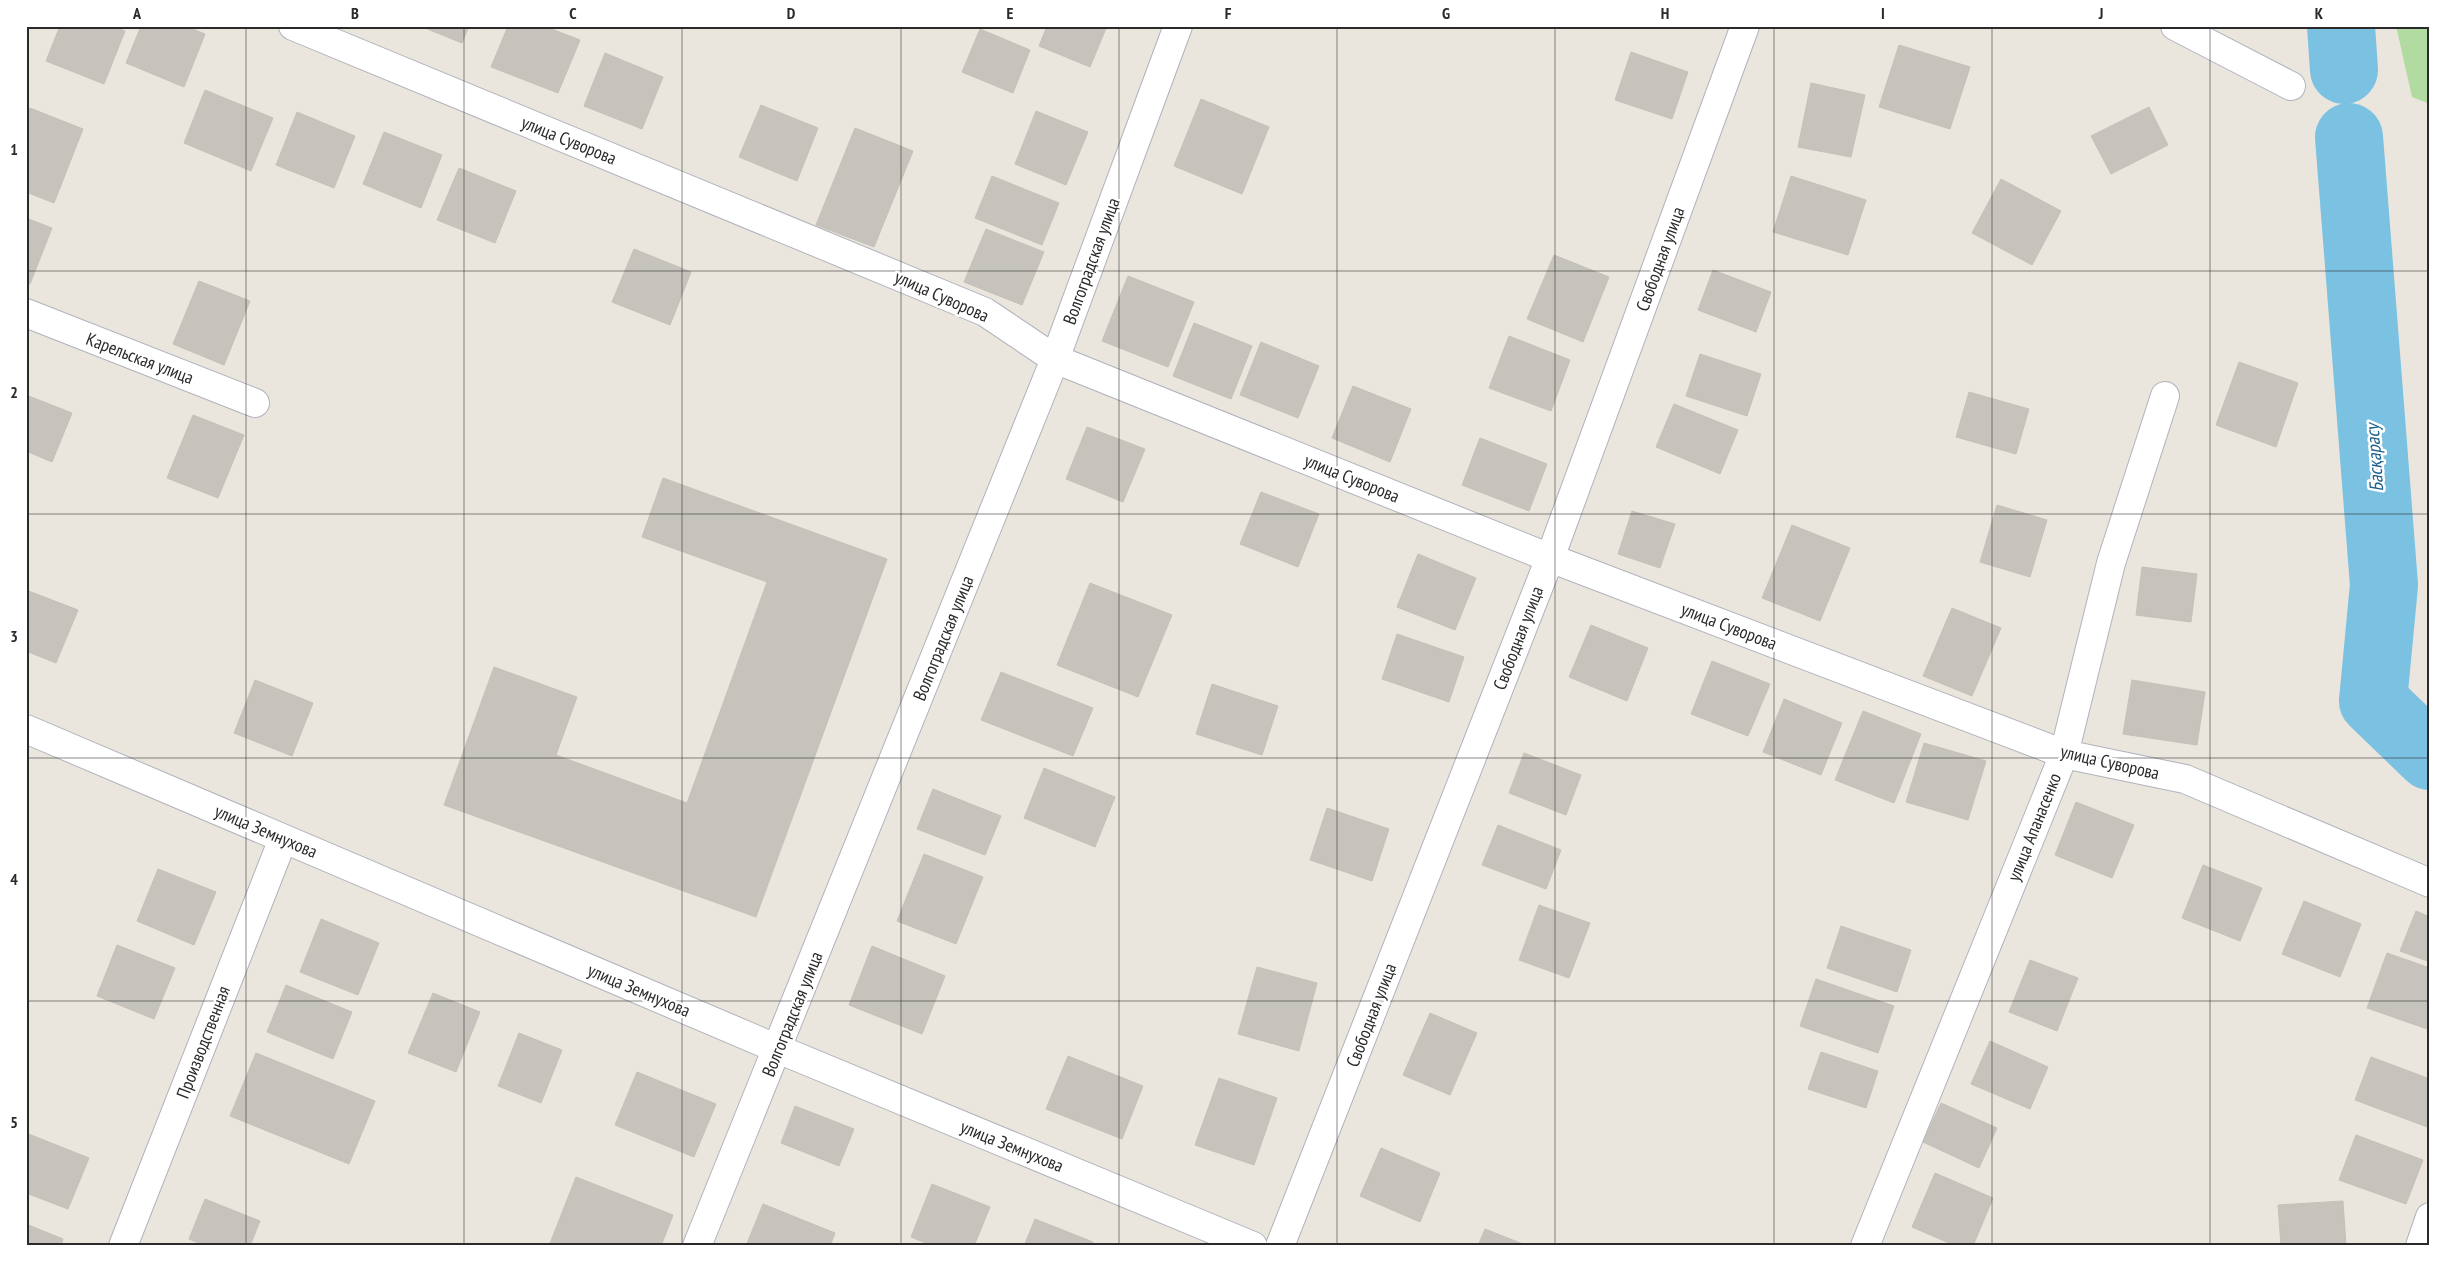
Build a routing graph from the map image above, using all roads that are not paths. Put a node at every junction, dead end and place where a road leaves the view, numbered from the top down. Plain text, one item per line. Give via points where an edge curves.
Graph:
1 (294, 26) edge
2 (1178, 26) edge
3 (1745, 26) edge
4 (2175, 26) edge
5 (2291, 86) dead end
6 (26, 313) edge
7 (1055, 359) junction
8 (2165, 396) dead end
9 (255, 403) dead end
10 (1550, 558) junction
11 (26, 729) edge
12 (2064, 754) junction
13 (283, 838) junction
14 (2430, 883) edge
15 (778, 1049) junction
16 (2430, 1218) edge
17 (123, 1246) edge
18 (697, 1246) edge
19 (1253, 1246) edge
20 (1280, 1246) edge
21 (1865, 1246) edge
22 (2420, 1246) edge

1 - 7 street, улица Суворова via 985,312
2 - 7 street, Волгоградская улица
3 - 10 street, Свободная улица
4 - 5 street
6 - 9 street, Карельская улица
7 - 10 street, улица Суворова
7 - 15 street, Волгоградская улица
8 - 12 street, улица Апанасенко via 2111,563
10 - 12 street, улица Суворова
10 - 20 street, Свободная улица
11 - 13 street, улица Земнухова
12 - 14 street, улица Суворова via 2185,779
12 - 21 street, улица Апанасенко
13 - 15 street, улица Земнухова
13 - 17 street, Производственная
15 - 18 street, Волгоградская улица
15 - 19 street, улица Земнухова
16 - 22 street

